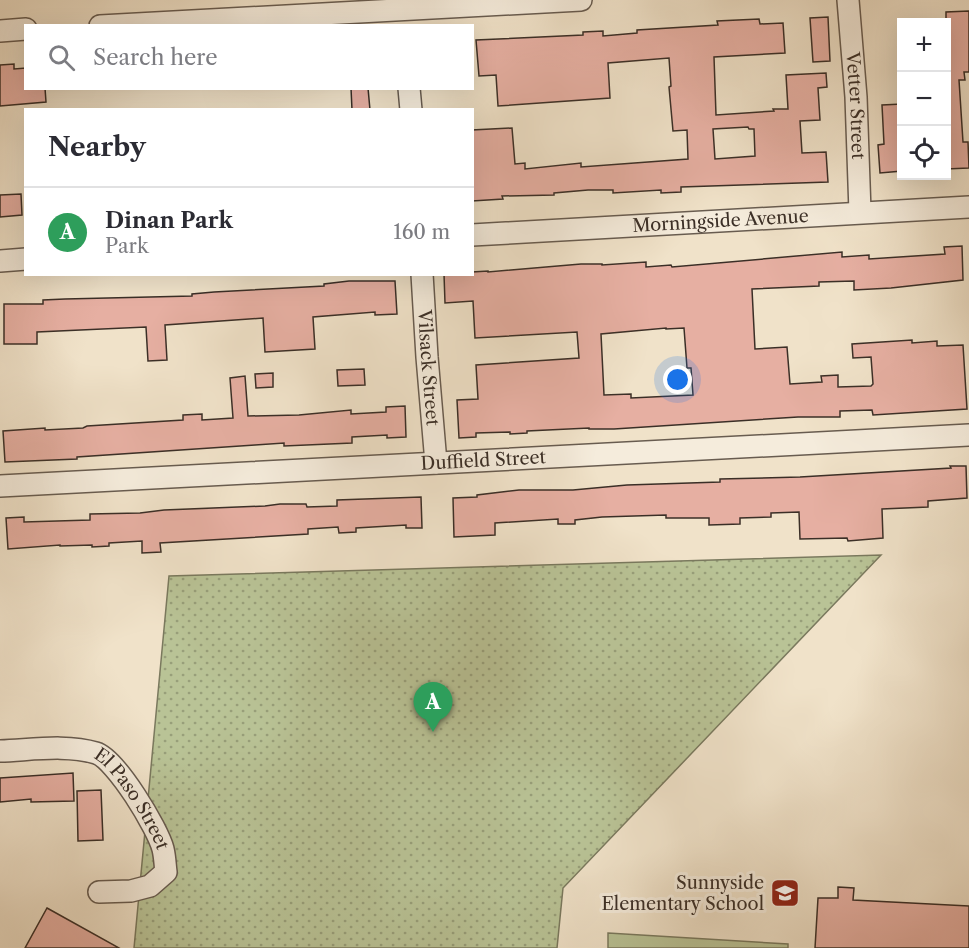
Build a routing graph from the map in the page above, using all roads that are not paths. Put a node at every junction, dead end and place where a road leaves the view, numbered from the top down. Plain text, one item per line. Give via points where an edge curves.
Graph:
1 (581, 0) edge
2 (848, 0) edge
3 (402, 12) edge
4 (143, 24) edge
5 (24, 29) edge
6 (0, 31) edge
7 (409, 90) edge
8 (411, 108) edge
9 (969, 207) edge
10 (860, 213) junction
11 (474, 235) edge
12 (24, 259) edge
13 (0, 261) edge
14 (422, 276) edge
15 (969, 435) edge
16 (436, 463) junction
17 (0, 486) edge
18 (0, 751) edge
19 (99, 892) dead end

1 - 3 street
2 - 10 street, Vetter Street
3 - 4 street
5 - 6 street
7 - 8 street
9 - 10 street, Morningside Avenue
10 - 11 street, Morningside Avenue
12 - 13 street
14 - 16 street, Vilsack Street
15 - 16 street, Duffield Street
16 - 17 street, Duffield Street
18 - 19 street, El Paso Street via 65,748 99,753 139,801 163,849 166,872 150,885 131,891

